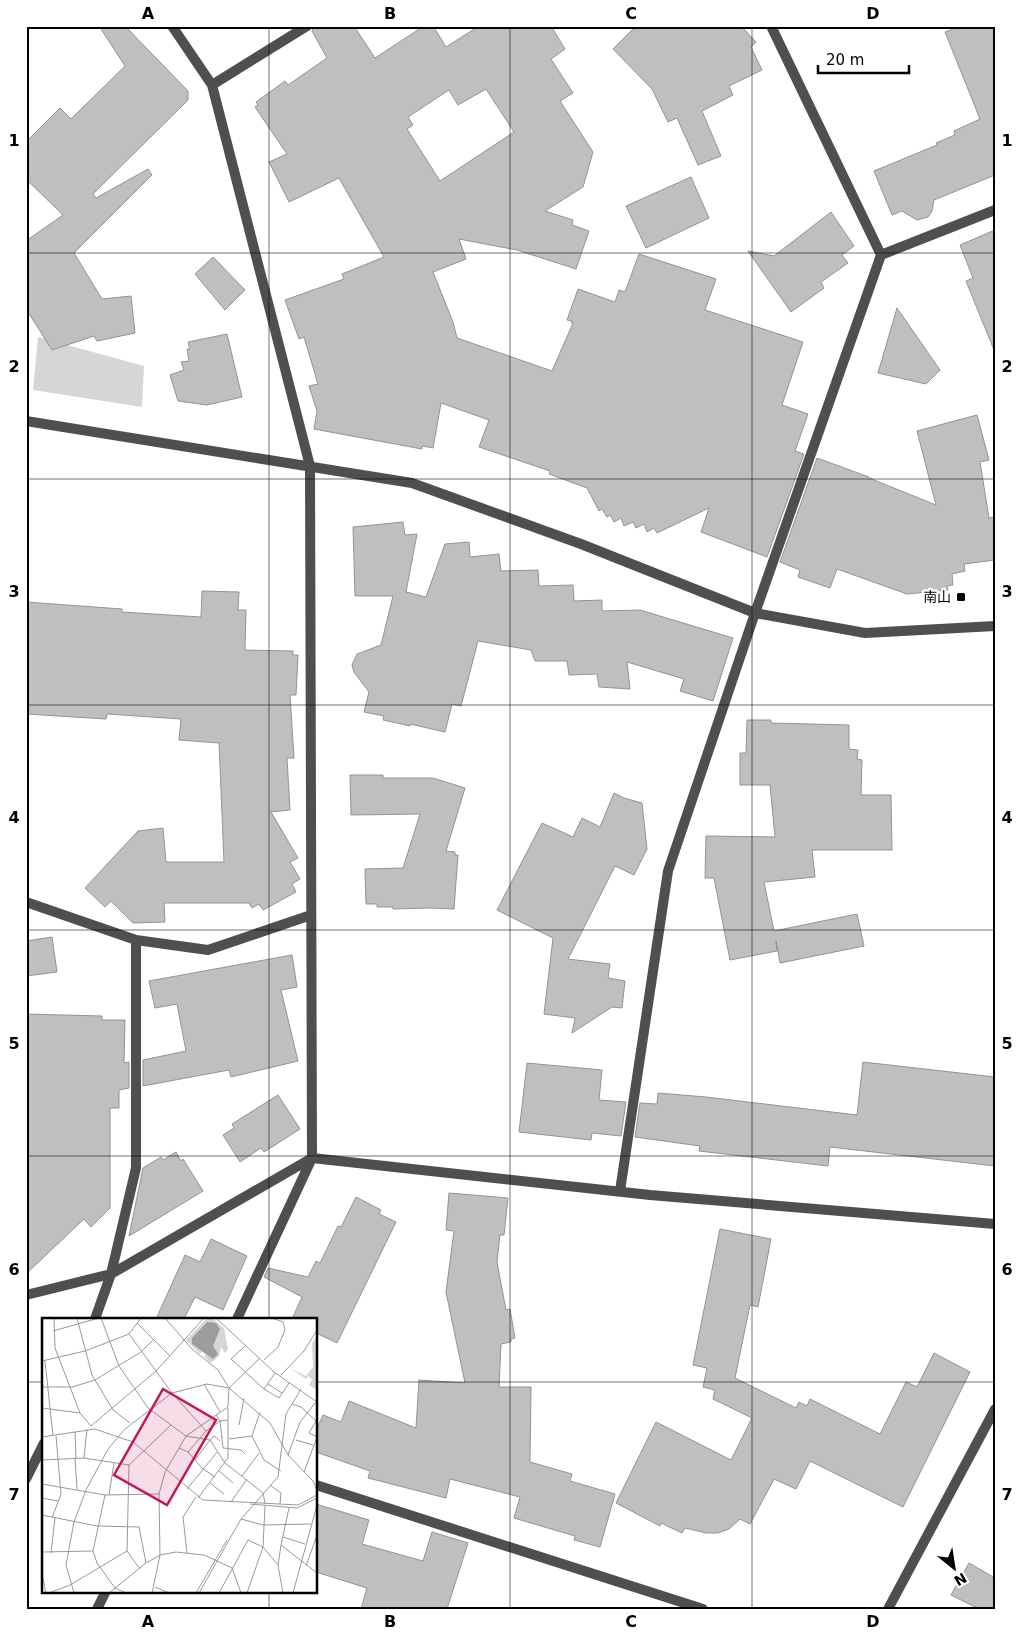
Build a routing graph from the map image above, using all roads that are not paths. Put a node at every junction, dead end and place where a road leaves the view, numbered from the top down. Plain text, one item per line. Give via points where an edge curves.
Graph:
1 (172, 26) edge
2 (307, 26) edge
3 (771, 26) edge
4 (212, 84) junction
5 (995, 210) edge
6 (880, 254) junction
7 (26, 421) edge
8 (310, 466) junction
9 (755, 613) junction
10 (995, 626) edge
11 (26, 902) edge
12 (311, 915) junction
13 (136, 940) junction
14 (312, 1158) junction
15 (620, 1191) junction
16 (995, 1224) edge
17 (111, 1274) junction
18 (26, 1295) edge
19 (95, 1318) edge
20 (237, 1318) edge
21 (995, 1409) edge
22 (42, 1446) edge
23 (26, 1479) edge
24 (318, 1486) edge
25 (106, 1592) edge
26 (97, 1609) edge
27 (703, 1609) edge
28 (888, 1609) edge

1 - 4 street
2 - 4 street
3 - 6 street
4 - 8 street
5 - 6 street
6 - 9 street
7 - 8 street
8 - 9 street via 412,483 581,544
8 - 12 street
9 - 10 street via 865,633
9 - 15 street via 668,871
11 - 13 street
12 - 13 street via 208,950
12 - 14 street
13 - 17 street via 136,1168
14 - 15 street
14 - 17 street
14 - 20 street
15 - 16 street
17 - 18 street
17 - 19 street
21 - 28 street
22 - 23 street
24 - 27 street
25 - 26 street

